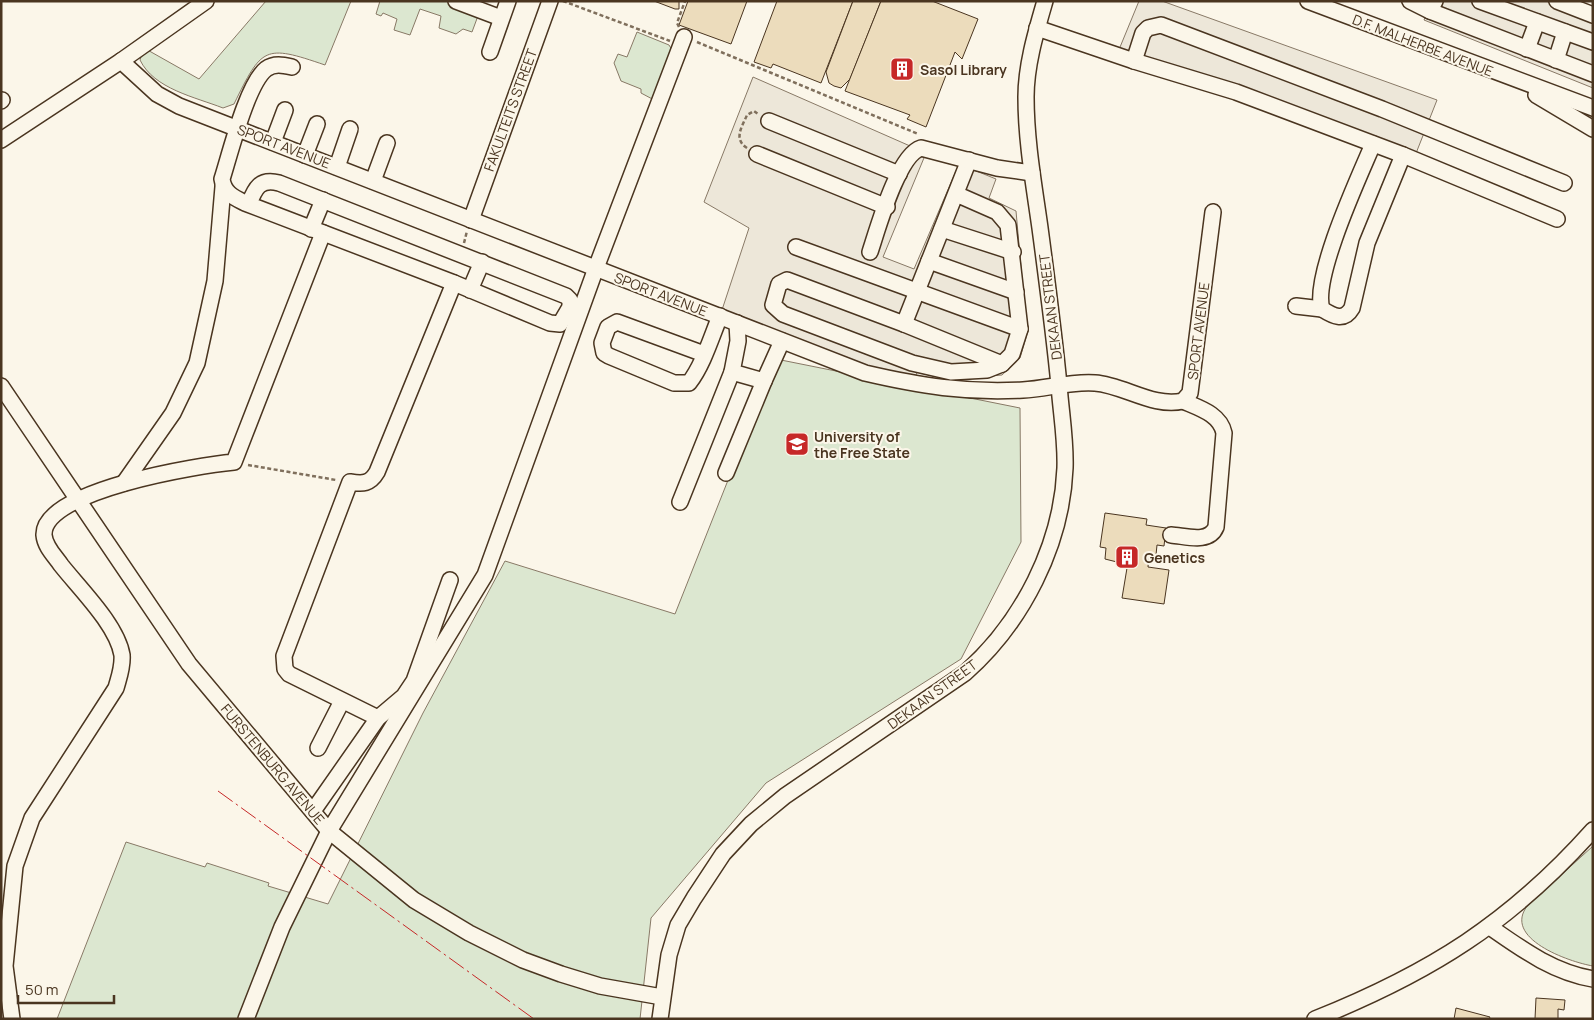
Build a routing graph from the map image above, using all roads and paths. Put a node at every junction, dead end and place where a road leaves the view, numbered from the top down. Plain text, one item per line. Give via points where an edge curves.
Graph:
1 (206, 1) edge
2 (508, 1) edge
3 (550, 1) edge
4 (563, 1) edge
5 (685, 1) edge
6 (1045, 1) edge
7 (1308, 1) edge
8 (1410, 1) edge
9 (1480, 1) edge
10 (1557, 1) edge
11 (457, 2) edge
12 (1433, 6) edge
13 (1593, 15) edge
14 (501, 18) junction
15 (1537, 22) junction
16 (1037, 28) junction
17 (1565, 32) junction
18 (683, 41) junction
19 (1593, 42) edge
20 (1527, 49) junction
21 (490, 52) dead end
22 (1556, 60) junction
23 (122, 61) junction
24 (1134, 61) junction
25 (292, 67) dead end
26 (1593, 74) edge
27 (1510, 79) junction
28 (1593, 108) edge
29 (286, 110) dead end
30 (769, 121) joint
31 (317, 124) dead end
32 (238, 128) junction
33 (350, 129) dead end
34 (1593, 129) edge
35 (925, 139) dead end
36 (1, 140) edge
37 (273, 142) junction
38 (387, 143) dead end
39 (1373, 144) junction
40 (756, 154) joint
41 (305, 155) junction
42 (1403, 155) junction
43 (969, 160) junction
44 (337, 167) junction
45 (1032, 173) junction
46 (899, 174) junction
47 (373, 181) junction
48 (1564, 183) dead end
49 (223, 187) junction
50 (956, 194) junction
51 (323, 200) junction
52 (249, 204) junction
53 (887, 207) junction
54 (1213, 212) dead end
55 (1557, 219) dead end
56 (471, 220) junction
57 (942, 229) junction
58 (317, 231) junction
59 (796, 247) dead end
60 (870, 252) dead end
61 (1013, 252) junction
62 (482, 262) junction
63 (929, 262) junction
64 (596, 268) junction
65 (454, 283) junction
66 (470, 290) junction
67 (917, 292) junction
68 (1016, 292) junction
69 (1296, 306) dead end
70 (1322, 309) junction
71 (720, 316) junction
72 (736, 323) junction
73 (904, 324) junction
74 (1020, 329) junction
75 (782, 340) junction
76 (704, 354) junction
77 (1002, 364) junction
78 (732, 372) junction
79 (764, 381) junction
80 (1, 386) edge
81 (1059, 387) junction
82 (1183, 401) junction
83 (234, 462) junction
84 (726, 473) dead end
85 (350, 482) junction
86 (124, 483) junction
87 (77, 501) junction
88 (680, 502) dead end
89 (1171, 535) dead end
90 (450, 580) dead end
91 (342, 701) junction
92 (378, 718) junction
93 (318, 748) dead end
94 (312, 812) junction
95 (1593, 830) edge
96 (329, 831) junction
97 (1490, 927) junction
98 (1593, 979) edge
99 (662, 997) junction
100 (12, 1019) edge
101 (246, 1019) edge
102 (660, 1019) edge
103 (1315, 1019) edge

1 - 23 street
2 - 14 street
3 - 56 street, FAKULTEITS STREET
4 - 18 path
5 - 18 path via 678,23
6 - 16 street, DEKAAN STREET
7 - 27 street, D.F. MALHERBE AVENUE
8 - 12 street
9 - 15 street
10 - 13 street
11 - 14 street
12 - 20 street
14 - 21 street
15 - 17 street
15 - 20 street
16 - 24 street
16 - 45 street, DEKAAN STREET via 1026,96
17 - 19 street
17 - 22 street
18 - 35 path
18 - 64 street
20 - 22 street
22 - 26 street
23 - 32 street, SPORT AVENUE via 157,94 179,106
23 - 36 street
24 - 39 street via 1208,82
24 - 48 street via 1143,34 1148,28 1161,26 1382,108
25 - 32 street via 277,64 258,77
27 - 28 street, D.F. MALHERBE AVENUE
27 - 34 street, D.F. MALHERBE AVENUE
29 - 37 street
30 - 40 path via 750,112 738,134 743,146
30 - 46 street
31 - 41 street
32 - 37 street, SPORT AVENUE
32 - 49 street via 222,180
33 - 44 street
37 - 41 street, SPORT AVENUE
38 - 47 street
39 - 42 street
39 - 70 street via 1340,221 1322,282 1319,300
40 - 53 street
41 - 44 street, SPORT AVENUE
42 - 55 street
42 - 70 street via 1367,243 1352,308 1341,317
43 - 45 street
43 - 46 street via 922,148 915,150 907,159
43 - 50 street
44 - 47 street, SPORT AVENUE
45 - 81 street, DEKAAN STREET via 1054,326
46 - 53 street
47 - 56 street, SPORT AVENUE
49 - 52 street via 228,194
49 - 86 street via 215,281 197,363 173,413
50 - 57 street
50 - 61 street via 1003,217 1008,225
51 - 52 street via 270,180 256,187
51 - 58 street
51 - 62 street
52 - 58 street
53 - 60 street
54 - 82 street, SPORT AVENUE via 1190,393
56 - 64 street, SPORT AVENUE
57 - 61 street
57 - 63 street
58 - 65 street
58 - 83 street
59 - 67 street
61 - 68 street
62 - 66 street
62 - 66 street via 566,296 570,307 564,322 555,324
63 - 67 street
63 - 68 street
64 - 71 street, SPORT AVENUE
64 - 96 street via 485,575
65 - 66 street
65 - 85 street via 378,472 367,483
67 - 73 street
67 - 74 street
68 - 74 street
69 - 70 street
71 - 72 street, SPORT AVENUE
71 - 76 street
72 - 75 street, SPORT AVENUE
72 - 78 street via 738,341
73 - 77 street
73 - 77 street via 787,280 779,284 773,299 773,305 783,314 912,362 951,372 988,370
74 - 77 street via 1012,354
75 - 79 street
75 - 81 street, SPORT AVENUE via 865,373 909,383 960,391
76 - 76 street via 692,379 683,384 609,356 602,343 608,327 617,322
78 - 79 street
78 - 88 street
79 - 84 street
80 - 87 street, FURSTENBURG AVENUE
81 - 82 street, SPORT AVENUE via 1094,383 1162,402
81 - 99 street, DEKAAN STREET via 1065,470 1054,533 1034,583 1004,632 965,673 785,796 751,824 723,854 678,925
82 - 89 street via 1217,418 1222,424 1216,527 1214,533 1206,537
83 - 85 path
83 - 86 street via 164,472
85 - 91 street via 284,656 285,669 289,674
86 - 87 street
87 - 94 street, FURSTENBURG AVENUE via 189,664
87 - 100 street via 61,511 46,527 46,545 116,637 122,655 122,669 116,688 32,818 15,866 5,966
90 - 92 street via 414,681 404,696
91 - 92 street
91 - 93 street
92 - 94 street
94 - 96 street, FURSTENBURG AVENUE
95 - 97 street via 1531,894
96 - 99 street, FURSTENBURG AVENUE via 414,900 523,960 600,986
96 - 101 street via 282,926
97 - 98 street via 1533,957 1561,971
97 - 103 street via 1449,955 1368,998
99 - 102 street, DEKAAN STREET

